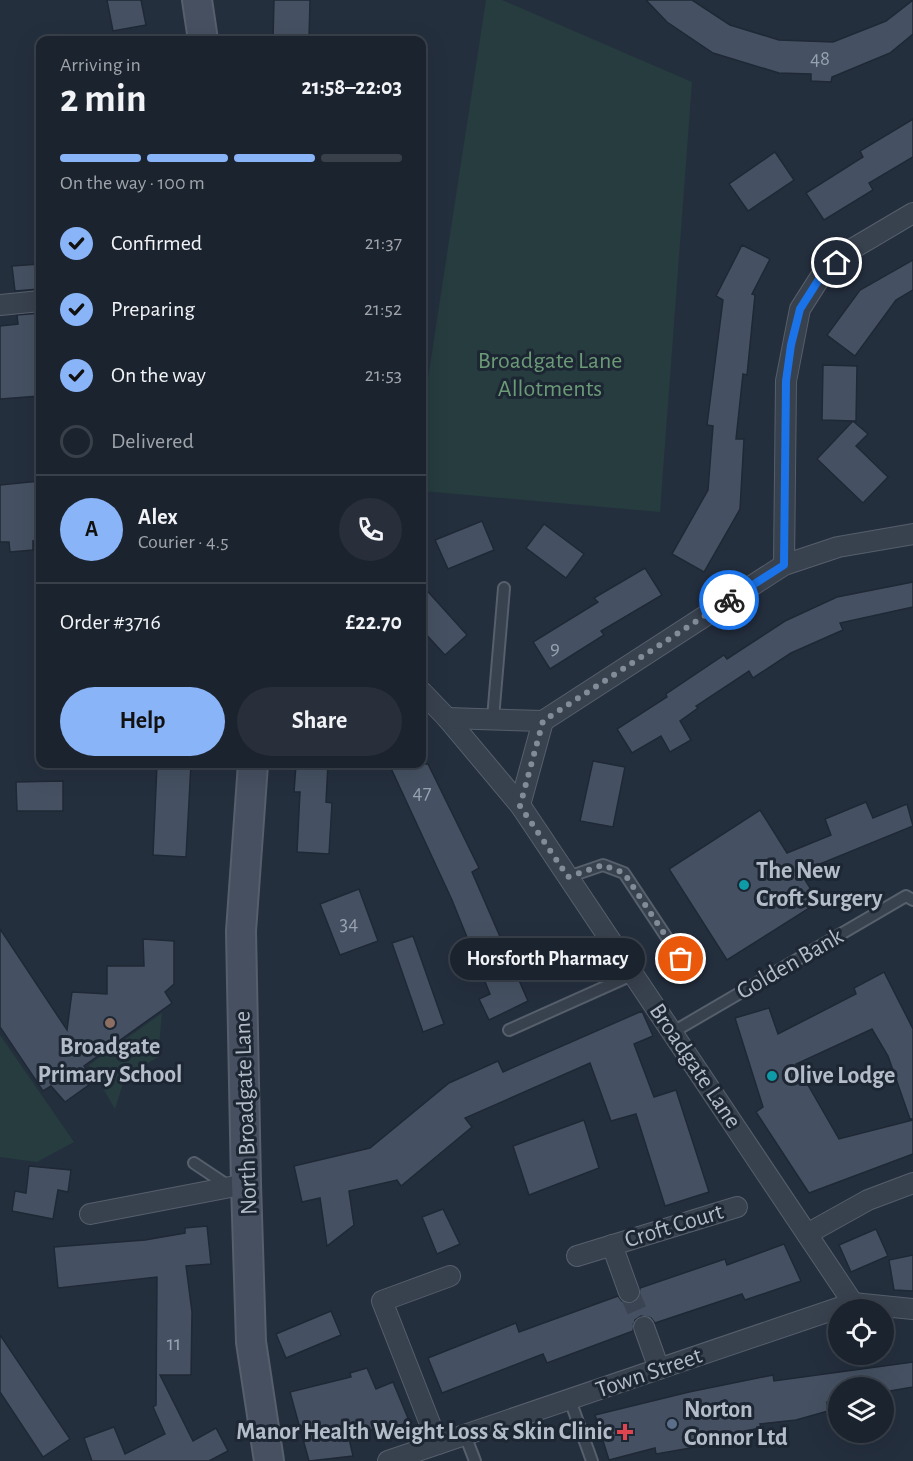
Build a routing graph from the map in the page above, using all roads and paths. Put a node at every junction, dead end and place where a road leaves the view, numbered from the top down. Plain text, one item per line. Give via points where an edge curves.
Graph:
1 (196, 0) edge
2 (202, 36) edge
3 (913, 213) edge
4 (36, 301) edge
5 (0, 305) edge
6 (913, 534) edge
7 (784, 565) junction
8 (504, 588) dead end
9 (426, 696) edge
10 (447, 718) junction
11 (493, 718) junction
12 (543, 721) junction
13 (253, 768) edge
14 (520, 806) junction
15 (568, 877) junction
16 (909, 898) edge
17 (681, 959) dead end
18 (634, 974) junction
19 (509, 1030) dead end
20 (673, 1032) junction
21 (194, 1163) dead end
22 (913, 1183) edge
23 (238, 1186) junction
24 (736, 1207) dead end
25 (90, 1214) dead end
26 (807, 1234) junction
27 (612, 1245) junction
28 (577, 1256) dead end
29 (450, 1276) dead end
30 (629, 1292) tunnel mouth
31 (850, 1299) edge
32 (894, 1307) edge
33 (913, 1309) edge
34 (828, 1312) edge
35 (644, 1327) tunnel mouth
36 (659, 1369) junction
37 (570, 1400) junction
38 (465, 1435) junction
39 (438, 1444) junction
40 (269, 1461) edge
41 (388, 1461) edge
42 (475, 1461) edge
43 (592, 1461) edge

1 - 2 street
3 - 7 street via 852,249 821,276 800,309 786,381
4 - 5 street
6 - 7 street via 838,547
7 - 12 street
8 - 11 lane
9 - 10 street, Broadgate Lane
10 - 11 street
10 - 14 street, Broadgate Lane
11 - 12 street
12 - 14 street
13 - 23 street, North Broadgate Lane via 241,931
14 - 15 street, Broadgate Lane
15 - 17 lane via 603,865 624,873
15 - 18 street, Broadgate Lane
16 - 20 lane, Golden Bank
18 - 19 lane
18 - 20 street, Broadgate Lane
20 - 26 street, Broadgate Lane
21 - 23 lane
22 - 26 street via 868,1200
23 - 25 street
23 - 40 street, North Broadgate Lane via 251,1342
24 - 27 street, Croft Court
26 - 31 street, Broadgate Lane
27 - 28 street, Croft Court
27 - 30 street, Croft Court
29 - 39 street via 382,1301
32 - 33 street, Town Street
34 - 36 street, Town Street
35 - 36 street
36 - 37 street, Town Street
37 - 38 street, Town Street
37 - 43 lane
38 - 39 street, Town Street
38 - 42 lane
39 - 41 street, Town Street

